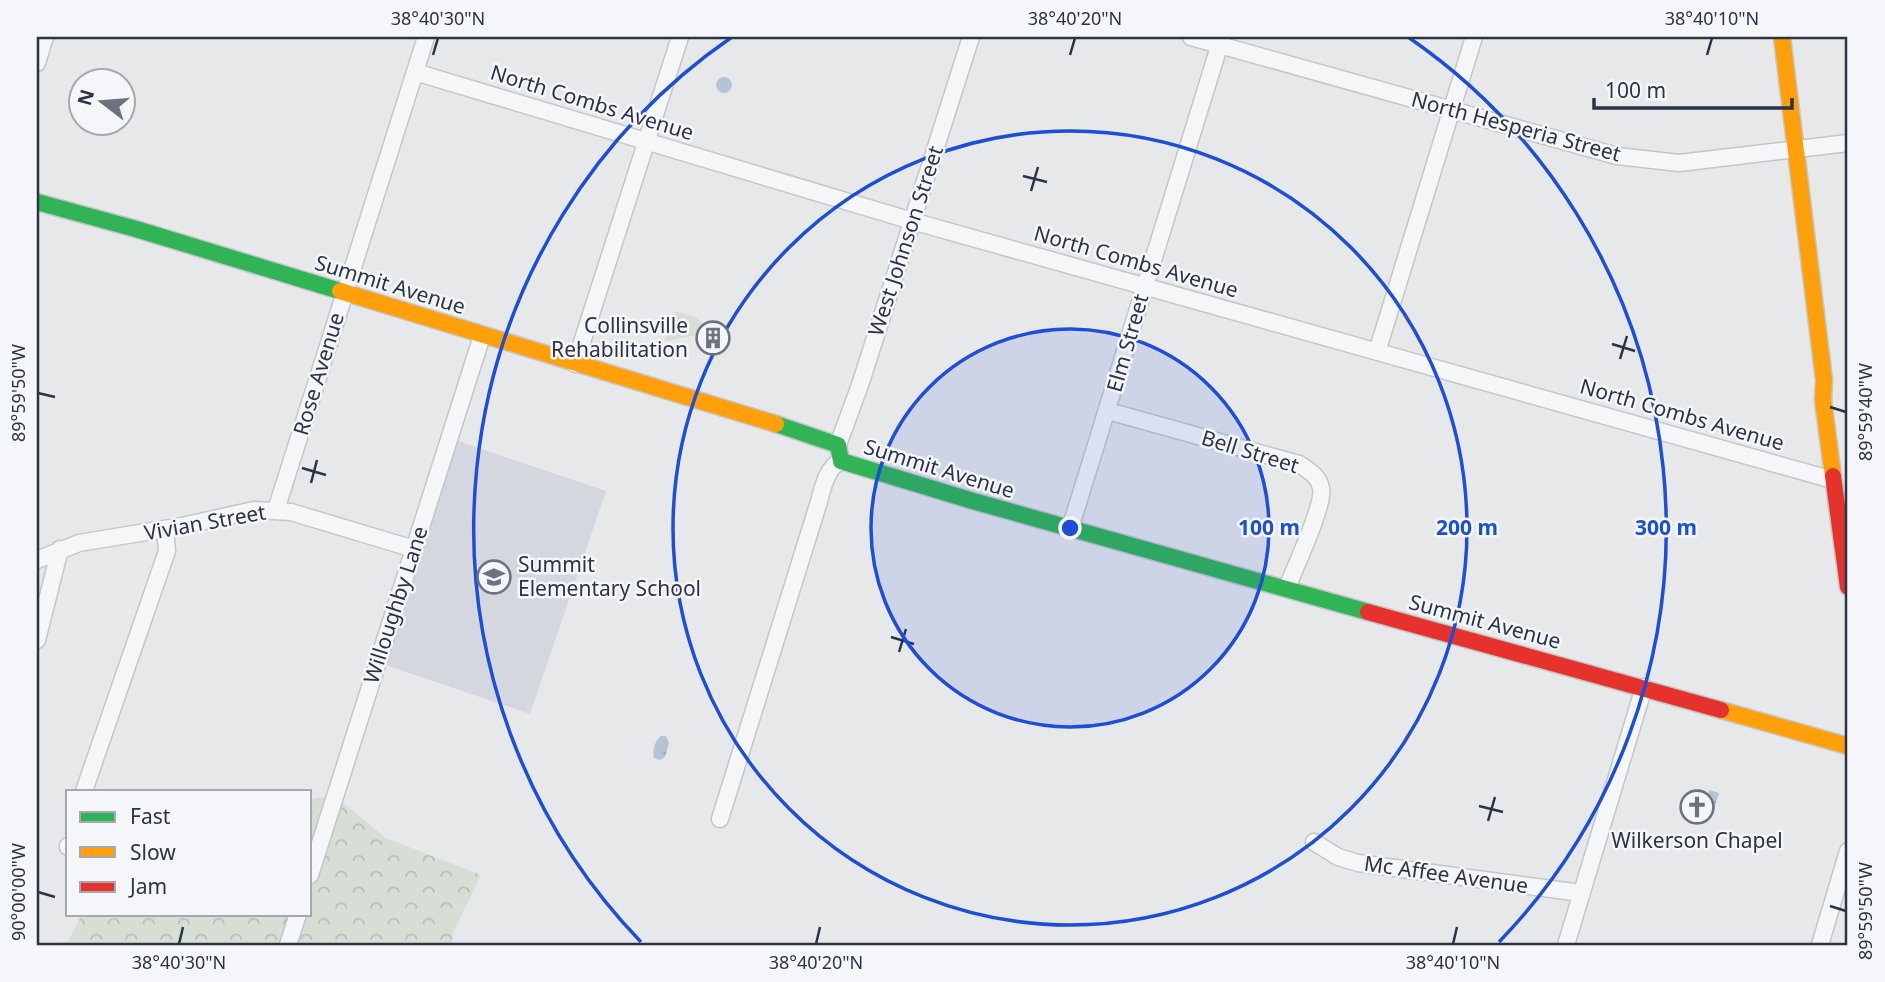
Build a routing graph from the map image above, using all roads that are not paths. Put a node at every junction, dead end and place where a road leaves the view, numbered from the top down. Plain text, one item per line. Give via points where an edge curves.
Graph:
1 (45, 37) edge
2 (426, 37) edge
3 (680, 37) edge
4 (971, 37) edge
5 (1191, 37) edge
6 (1474, 37) edge
7 (1782, 37) edge
8 (1221, 41) edge
9 (37, 63) edge
10 (415, 72) junction
11 (1452, 110) junction
12 (648, 141) junction
13 (1848, 143) edge
14 (1795, 150) junction
15 (37, 202) edge
16 (912, 221) junction
17 (1145, 286) junction
18 (344, 293) junction
19 (482, 336) junction
20 (1377, 352) junction
21 (575, 364) junction
22 (1108, 411) junction
23 (839, 453) junction
24 (1843, 479) edge
25 (276, 510) junction
26 (1070, 529) junction
27 (164, 530) junction
28 (414, 549) junction
29 (61, 550) junction
30 (37, 559) edge
31 (1848, 587) edge
32 (1287, 588) junction
33 (37, 639) edge
34 (1644, 687) junction
35 (1848, 746) edge
36 (84, 790) edge
37 (720, 819) dead end
38 (1314, 842) dead end
39 (1848, 850) edge
40 (312, 869) edge
41 (1581, 893) junction
42 (297, 916) edge
43 (288, 945) edge
44 (1566, 945) edge
45 (1820, 945) edge

1 - 9 street
2 - 10 street, Rose Avenue
3 - 12 street
4 - 16 street, West Johnson Street
5 - 8 street, North Hesperia Street
6 - 11 street
7 - 14 street
8 - 11 street, North Hesperia Street
8 - 17 street, Elm Street
10 - 12 street, North Combs Avenue
10 - 18 street, Rose Avenue
11 - 14 street, North Hesperia Street via 1648,161 1679,163
11 - 20 street
12 - 16 street, North Combs Avenue
12 - 21 street
13 - 14 street, North Hesperia Street
14 - 24 street via 1824,380
15 - 18 street, Summit Avenue
16 - 17 street, North Combs Avenue
16 - 23 street, West Johnson Street
17 - 20 street, North Combs Avenue
17 - 22 street, Elm Street
18 - 19 street, Summit Avenue
18 - 25 street, Rose Avenue
19 - 21 street, Summit Avenue
19 - 28 street, Willoughby Lane
20 - 24 street, North Combs Avenue
21 - 23 street, Summit Avenue
22 - 26 street, Elm Street
22 - 32 street, Bell Street via 1299,464 1314,474 1322,488 1318,510
23 - 26 street, Summit Avenue
23 - 37 street, West Johnson Street via 829,471
24 - 31 street
25 - 27 street, Vivian Street via 254,510
25 - 28 street, Vivian Street
26 - 32 street, Summit Avenue
27 - 29 street, Vivian Street
27 - 36 street via 167,551
28 - 40 street, Willoughby Lane
29 - 30 street, Vivian Street
29 - 33 street
32 - 34 street, Summit Avenue
34 - 35 street, Summit Avenue
34 - 41 street
38 - 41 street, Mc Affee Avenue via 1358,863
39 - 45 street
41 - 44 street
42 - 43 street

